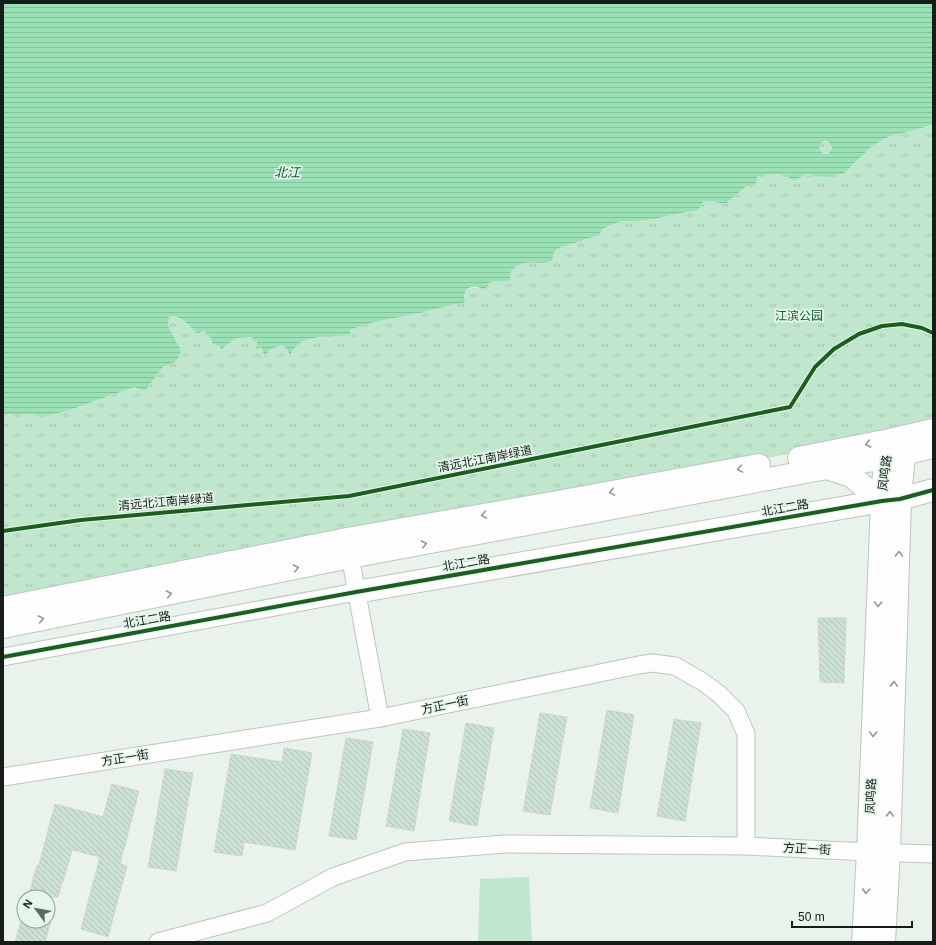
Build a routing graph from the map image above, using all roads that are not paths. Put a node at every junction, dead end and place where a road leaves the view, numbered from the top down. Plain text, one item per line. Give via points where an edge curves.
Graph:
1 (933, 430) edge
2 (933, 447) edge
3 (893, 451) junction
4 (933, 452) edge
5 (827, 468) junction
6 (933, 490) edge
7 (891, 500) junction
8 (348, 548) junction
9 (356, 592) junction
10 (3, 608) edge
11 (3, 627) edge
12 (3, 657) edge
13 (380, 718) junction
14 (3, 777) edge
15 (746, 846) junction
16 (878, 853) junction
17 (933, 854) edge
18 (158, 942) edge
19 (864, 942) edge
20 (884, 942) edge

1 - 3 main road, 北江二路
2 - 3 main road, 北江二路
3 - 5 main road, 北江二路
3 - 7 main road, 凤鸣路
3 -> 8 main road, 北江二路 via 798,458 552,503
4 - 7 main road
5 - 7 main road via 851,476
8 -> 5 main road, 北江二路
6 - 7 main road, 北江二路
7 - 9 main road, 北江二路
7 - 16 main road, 凤鸣路
8 - 9 street
8 - 10 main road, 北江二路
11 -> 8 main road, 北江二路
9 - 12 street, 北江二路
9 - 13 street
13 - 14 street, 方正一街
13 - 15 street, 方正一街 via 639,665 652,663 674,666 719,694 736,711 744,728
15 - 16 street, 方正一街
15 - 18 street, 方正一街 via 505,844 405,852 333,877 267,913
16 - 17 street, 方正一街
16 -> 19 main road, 凤鸣路
16 - 20 main road, 凤鸣路

